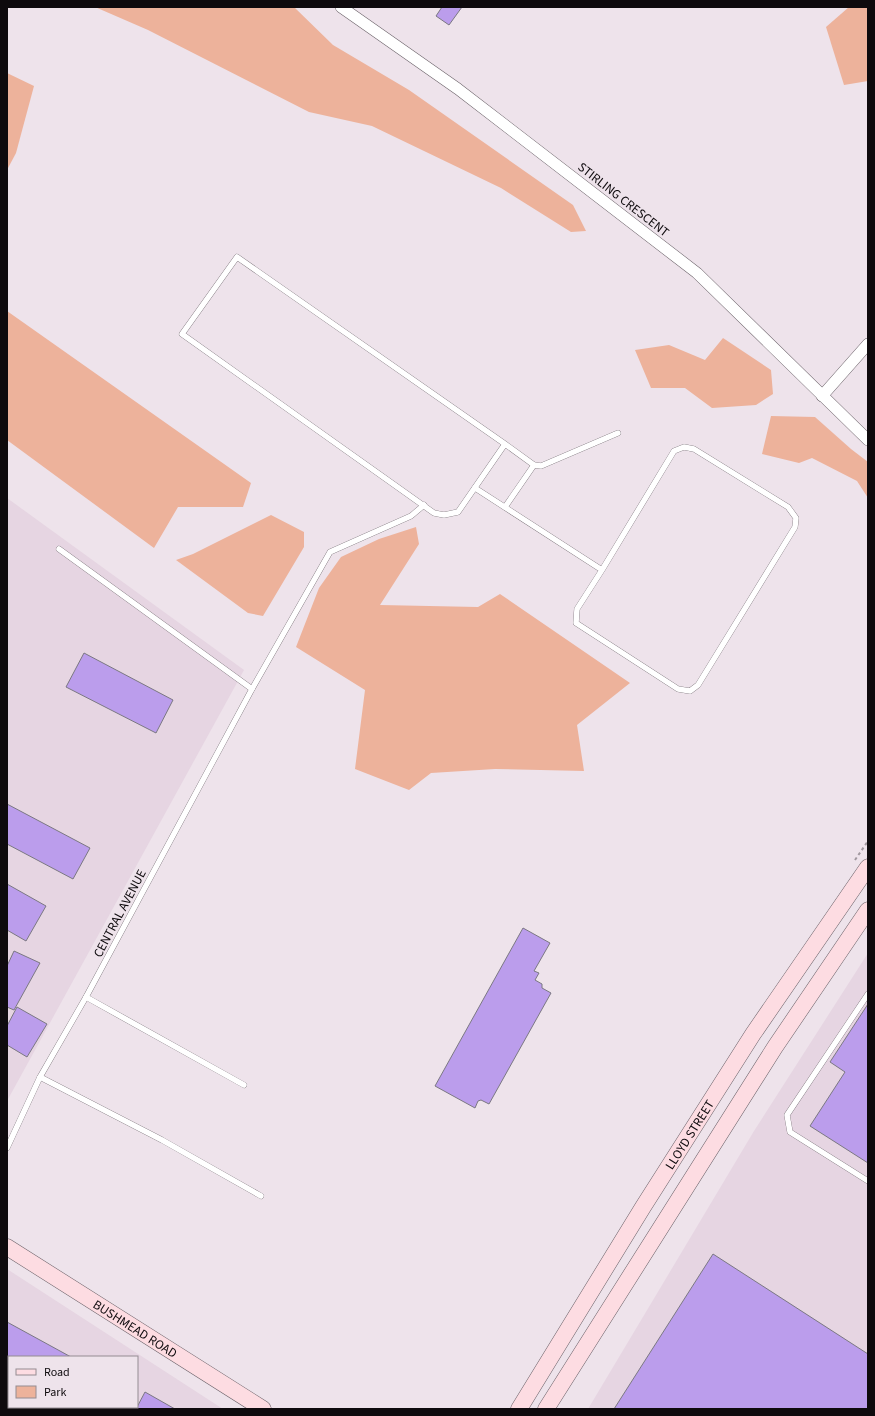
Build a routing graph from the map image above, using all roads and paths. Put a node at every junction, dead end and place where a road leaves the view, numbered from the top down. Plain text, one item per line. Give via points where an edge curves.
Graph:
1 (340, 7) edge
2 (868, 344) edge
3 (822, 396) junction
4 (618, 433) dead end
5 (868, 440) edge
6 (505, 444) junction
7 (534, 465) junction
8 (475, 488) junction
9 (424, 505) junction
10 (505, 507) junction
11 (60, 549) dead end
12 (602, 570) junction
13 (252, 689) junction
14 (868, 867) edge
15 (868, 910) edge
16 (868, 994) edge
17 (86, 997) junction
18 (40, 1077) junction
19 (244, 1085) dead end
20 (7, 1148) edge
21 (868, 1182) edge
22 (261, 1196) dead end
23 (7, 1247) edge
24 (263, 1409) edge
25 (519, 1409) edge
26 (546, 1409) edge

1 - 3 street, STIRLING CRESCENT via 458,89 696,273
2 - 3 street
3 - 5 street, STIRLING CRESCENT
4 - 7 lane via 541,466
6 - 7 lane
6 - 8 lane
6 - 9 lane via 236,257 182,334
7 - 10 lane
8 - 9 lane via 458,512 444,515 434,513
8 - 10 lane
9 - 13 lane, CENTRAL AVENUE via 411,516 330,552
10 - 12 lane
11 - 13 lane
12 - 12 lane via 674,451 684,447 694,449 788,507 796,518 796,527 698,685 690,691 678,689 576,623 577,609
13 - 17 lane, CENTRAL AVENUE
14 - 25 main road, LLOYD STREET via 753,1034
15 - 26 main road, LLOYD STREET via 775,1047
16 - 21 lane via 787,1115 790,1132
17 - 18 lane, CENTRAL AVENUE
17 - 19 lane
18 - 20 lane, CENTRAL AVENUE
18 - 22 lane via 162,1140
23 - 24 main road, BUSHMEAD ROAD

